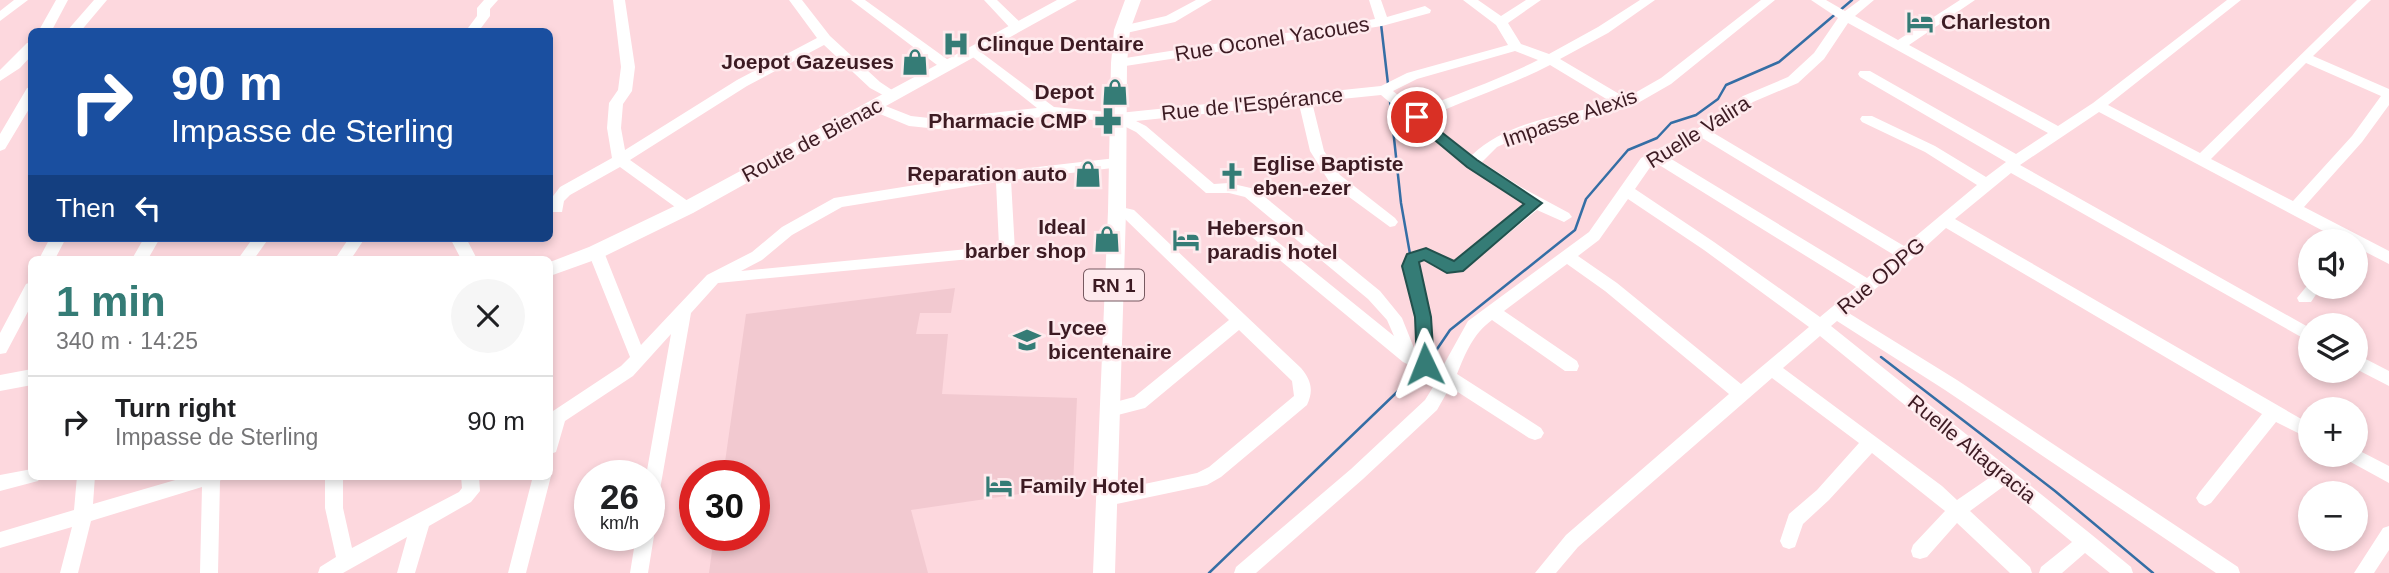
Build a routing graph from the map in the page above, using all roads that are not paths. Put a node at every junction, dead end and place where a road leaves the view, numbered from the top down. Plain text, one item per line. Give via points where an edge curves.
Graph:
1 (22, 0) edge
2 (62, 0) edge
3 (101, 0) edge
4 (492, 0) edge
5 (619, 0) edge
6 (795, 0) edge
7 (857, 0) edge
8 (990, 0) edge
9 (1069, 0) edge
10 (1133, 0) edge
11 (1206, 0) edge
12 (1375, 0) edge
13 (1469, 0) edge
14 (1535, 0) edge
15 (1649, 0) edge
16 (1769, 0) edge
17 (1817, 0) edge
18 (1868, 0) edge
19 (1969, 0) edge
20 (2235, 0) edge
21 (2365, 0) edge
22 (1425, 10) dead end
23 (1846, 17) junction
24 (0, 18) edge
25 (1502, 22) junction
26 (1382, 23) junction
27 (1017, 27) junction
28 (46, 28) edge
29 (76, 28) edge
30 (474, 28) edge
31 (1122, 30) junction
32 (825, 39) junction
33 (1900, 45) junction
34 (1516, 47) junction
35 (28, 50) edge
36 (974, 51) junction
37 (2304, 57) junction
38 (1550, 59) junction
39 (1119, 63) junction
40 (946, 65) junction
41 (1865, 74) dead end
42 (0, 77) edge
43 (1384, 90) junction
44 (2389, 94) edge
45 (894, 96) junction
46 (28, 98) edge
47 (1305, 100) junction
48 (1626, 104) junction
49 (873, 106) junction
50 (2098, 106) junction
51 (1050, 111) junction
52 (1417, 117) junction
53 (1119, 118) junction
54 (1867, 119) dead end
55 (1702, 132) junction
56 (2058, 132) junction
57 (0, 146) edge
58 (1656, 156) junction
59 (620, 160) junction
60 (2201, 160) junction
61 (1116, 163) junction
62 (1472, 163) junction
63 (2013, 164) junction
64 (1003, 176) junction
65 (1987, 184) junction
66 (1211, 189) joint
67 (1625, 190) junction
68 (1535, 203) junction
69 (557, 208) dead end
70 (687, 208) junction
71 (2295, 208) junction
72 (1117, 211) junction
73 (1564, 217) dead end
74 (1947, 221) junction
75 (1390, 222) dead end
76 (2330, 229) edge
77 (1258, 234) dead end
78 (2368, 248) edge
79 (596, 252) junction
80 (1907, 255) junction
81 (1569, 257) junction
82 (2389, 258) edge
83 (553, 268) edge
84 (713, 279) junction
85 (1869, 288) junction
86 (28, 296) edge
87 (684, 309) junction
88 (1494, 313) junction
89 (1836, 313) junction
90 (1240, 320) junction
91 (1820, 326) junction
92 (2298, 329) edge
93 (0, 348) edge
94 (1409, 357) junction
95 (639, 359) junction
96 (1425, 364) junction
97 (1571, 366) dead end
98 (2368, 368) edge
99 (1772, 369) junction
100 (1447, 376) junction
101 (28, 378) edge
102 (2389, 379) edge
103 (1, 385) edge
104 (1742, 395) junction
105 (1110, 410) junction
106 (2274, 412) junction
107 (554, 419) edge
108 (2298, 425) edge
109 (1535, 433) dead end
110 (1871, 442) junction
111 (658, 460) edge
112 (2368, 463) edge
113 (2389, 475) edge
114 (2005, 476) junction
115 (28, 477) edge
116 (86, 480) edge
117 (199, 480) edge
118 (212, 480) edge
119 (334, 480) edge
120 (470, 480) edge
121 (541, 480) edge
122 (0, 483) edge
123 (1107, 498) junction
124 (2205, 498) dead end
125 (1956, 510) junction
126 (83, 516) junction
127 (421, 521) junction
128 (2389, 534) edge
129 (0, 540) edge
130 (1789, 541) dead end
131 (2086, 541) junction
132 (643, 551) edge
133 (1920, 551) dead end
134 (346, 561) junction
135 (69, 573) edge
136 (209, 573) edge
137 (327, 573) edge
138 (406, 573) edge
139 (517, 573) edge
140 (639, 573) edge
141 (1104, 573) edge
142 (1243, 573) edge
143 (1544, 573) edge
144 (2023, 573) edge
145 (2049, 573) edge
146 (2124, 573) edge
147 (2231, 573) edge
148 (2363, 573) edge

1 - 24 street
2 - 28 street
3 - 29 street
4 - 30 street
5 - 59 street via 628,67 625,91 616,103 614,128
6 - 32 street
7 - 40 street
8 - 27 street
9 - 27 main road, Route de Bienac
10 - 31 main road, RN 1
11 - 31 street via 1170,19
12 - 26 street
13 - 25 street
14 - 25 street
15 - 38 street
16 - 48 street, Impasse Alexis via 1666,81
17 - 23 street
18 - 23 street, Ruelle Valira
19 - 33 street
20 - 50 street, Rue ODPG
21 - 37 street
22 - 26 street, Rue Oconel Yacoues
23 - 33 street
23 - 55 street, Ruelle Valira via 1819,56 1793,80 1748,99
25 - 34 street
26 - 39 street, Rue Oconel Yacoues
27 - 36 main road, Route de Bienac
31 - 39 main road, RN 1
32 - 45 street via 875,85
32 - 59 street via 742,83
33 - 56 street
34 - 38 street
34 - 43 street, Rue de l'Espérance via 1412,76
35 - 42 street
36 - 40 main road, Route de Bienac
36 - 51 street
37 - 44 street
37 - 60 street
38 - 48 street
38 - 52 street
39 - 53 main road, RN 1
40 - 45 main road, Route de Bienac
41 - 63 street
43 - 47 street, Rue de l'Espérance
43 - 52 street
44 - 71 street via 2357,139
45 - 49 main road, Route de Bienac
46 - 57 street
47 - 53 street, Rue de l'Espérance
47 - 75 street via 1317,151 1335,179
48 - 62 street, Impasse Alexis via 1514,133 1492,144
49 - 51 street via 922,124
49 - 70 main road, Route de Bienac
50 - 56 street, Rue ODPG
50 - 60 street
51 - 53 street
52 - 62 street
53 - 61 main road, RN 1
53 - 66 street via 1141,130
54 - 65 street via 1930,149
55 - 58 street, Ruelle Valira
55 - 80 street
56 - 63 street, Rue ODPG
58 - 67 street, Ruelle Valira via 1637,171
58 - 85 street
59 - 69 street via 559,196
59 - 70 street
60 - 71 street
61 - 64 street
61 - 72 main road, RN 1
62 - 68 street
63 - 65 street, Rue ODPG
63 - 92 street
64 - 84 street via 839,202
64 - 84 street via 1007,251
65 - 74 street, Rue ODPG
66 - 94 street via 1250,193 1374,295 1400,324
67 - 81 street, Ruelle Valira via 1594,236
67 - 91 street
68 - 73 street
68 - 96 street via 1458,267 1447,267 1426,254 1412,258 1423,317
70 - 79 main road, Route de Bienac
71 - 76 street
72 - 90 street via 1129,214
72 - 105 main road, RN 1
74 - 80 street, Rue ODPG
74 - 106 street
77 - 94 street
78 - 82 street
79 - 83 main road, Route de Bienac
79 - 95 street
80 - 85 street, Rue ODPG
81 - 88 street, Ruelle Valira
81 - 104 street
84 - 87 street
85 - 89 street, Rue ODPG
86 - 93 street
87 - 95 street
87 - 111 street
88 - 97 street
88 - 100 street, Ruelle Valira via 1466,335
89 - 91 street, Rue ODPG
89 - 147 street
90 - 105 street via 1139,403
90 - 123 street via 1300,378 1301,400 1201,480
91 - 99 street, Rue ODPG
91 - 114 street, Ruelle Altagracia
94 - 96 street
95 - 107 street via 609,385
96 - 100 street
98 - 102 street
99 - 104 street, Rue ODPG
99 - 110 street
100 - 109 street
100 - 142 street, Ruelle Valira via 1431,405
101 - 103 main road
104 - 143 street, Rue ODPG via 1572,541
105 - 123 main road, RN 1
106 - 108 street
106 - 124 street
110 - 125 street
110 - 130 street via 1795,520
112 - 113 street
114 - 125 street
114 - 131 street, Ruelle Altagracia
115 - 122 street
116 - 126 street
117 - 126 street
118 - 136 street
119 - 134 street via 334,508
120 - 127 street via 471,491 465,497
121 - 139 street
123 - 141 main road, RN 1
125 - 133 street
125 - 144 street
126 - 129 street
126 - 135 street
127 - 134 street
127 - 138 street
128 - 148 street
131 - 145 street
131 - 146 street, Ruelle Altagracia
132 - 140 street
134 - 137 street

